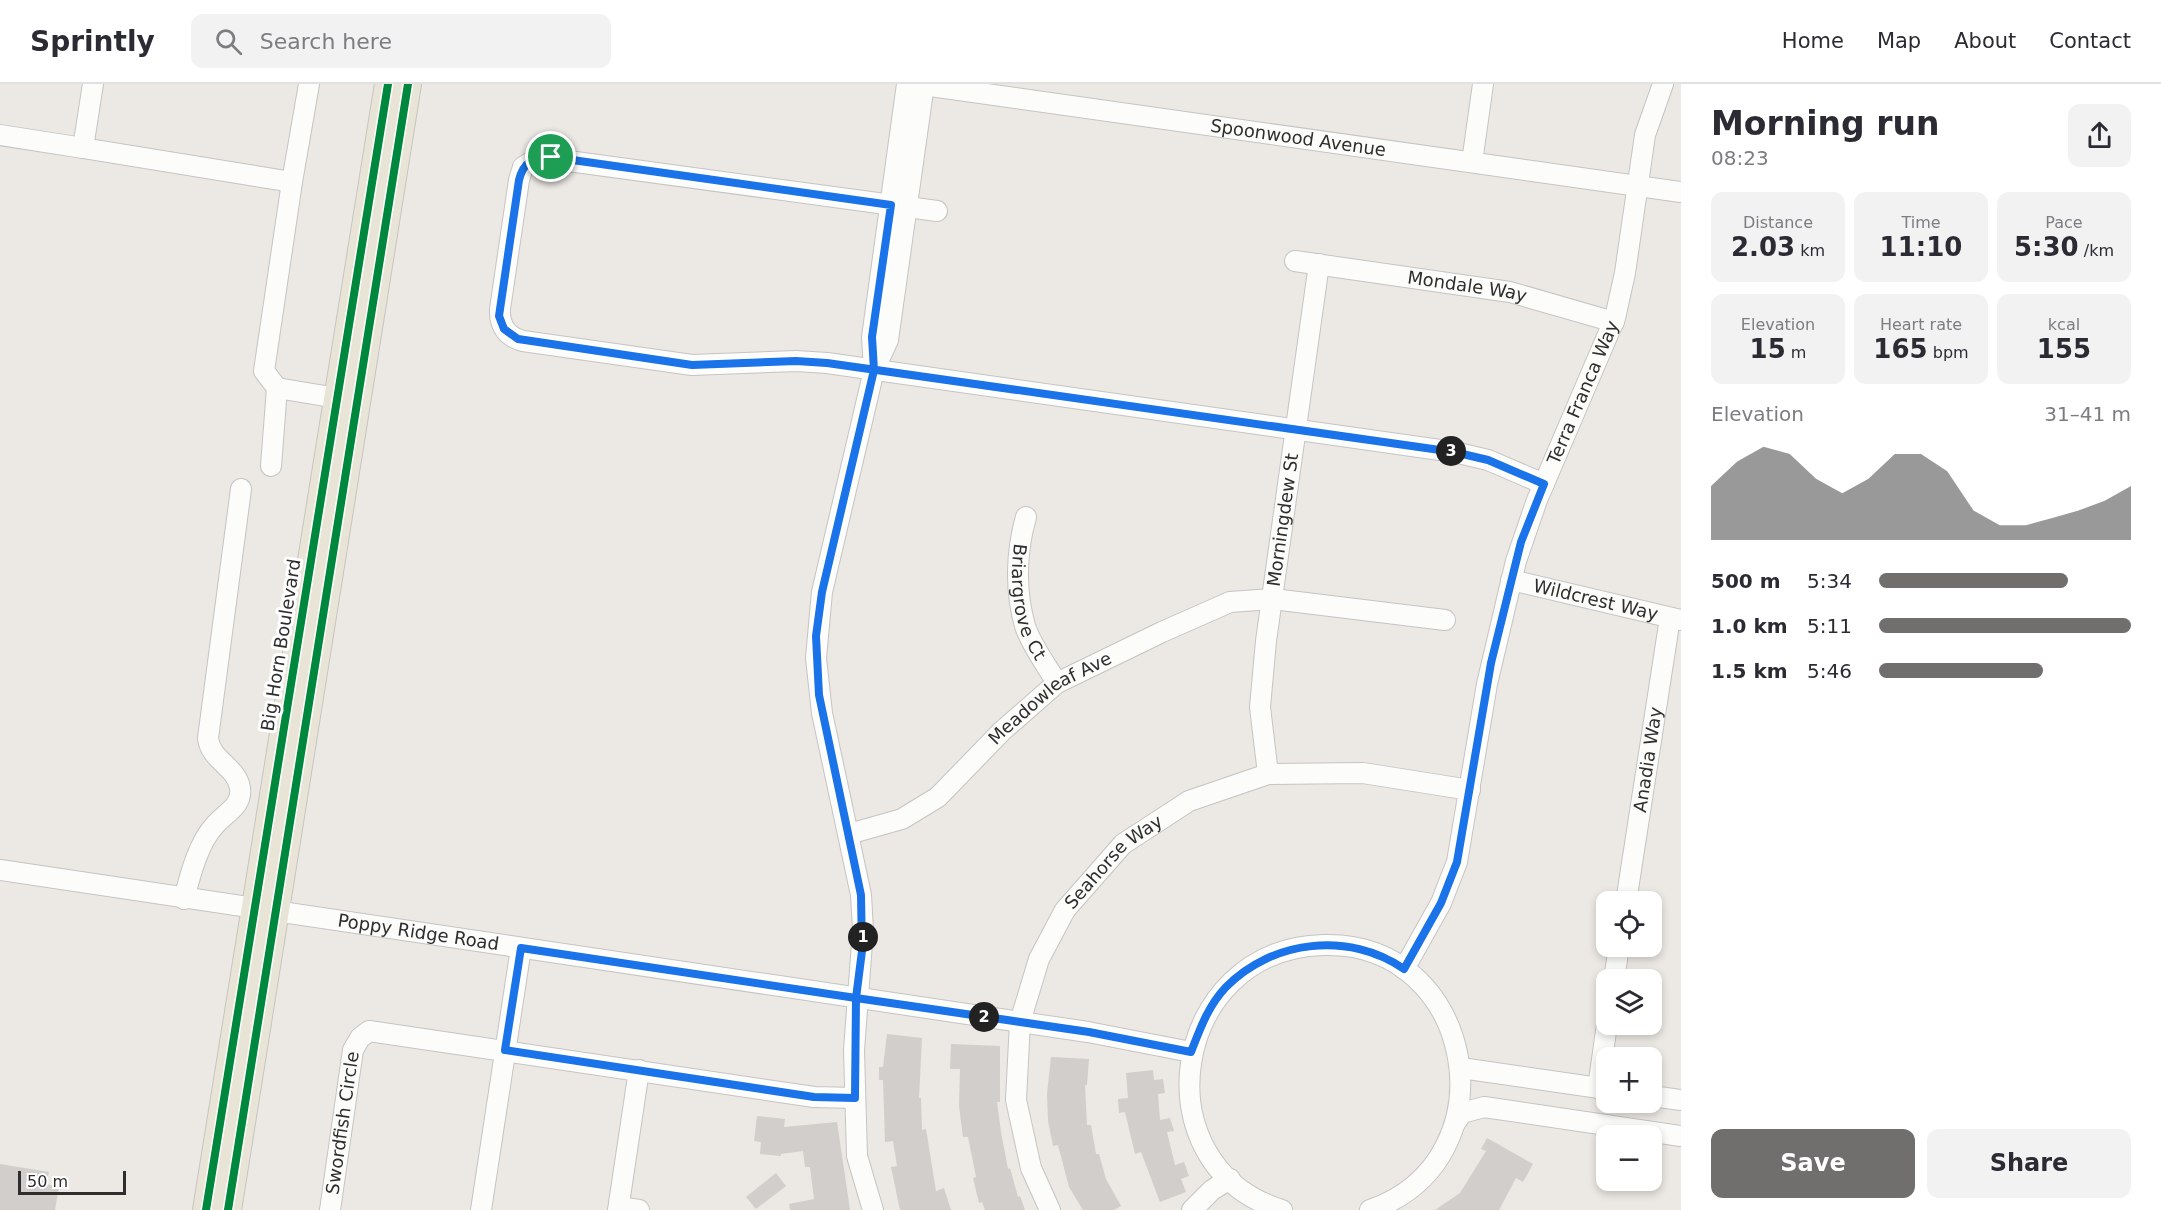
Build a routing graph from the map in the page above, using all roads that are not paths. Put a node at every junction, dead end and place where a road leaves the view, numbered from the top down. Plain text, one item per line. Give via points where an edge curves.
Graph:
1 (93, 84) edge
2 (309, 84) edge
3 (388, 84) edge
4 (408, 84) edge
5 (918, 84) edge
6 (1483, 84) edge
7 (1663, 84) edge
8 (0, 135) edge
9 (83, 148) junction
10 (1472, 162) junction
11 (292, 182) junction
12 (1638, 185) junction
13 (1681, 192) edge
14 (899, 206) junction
15 (937, 211) dead end
16 (1295, 261) dead end
17 (1319, 264) junction
18 (1614, 322) junction
19 (874, 370) junction
20 (277, 388) junction
21 (337, 398) junction
22 (1296, 430) junction
23 (271, 466) dead end
24 (1544, 484) junction
25 (241, 489) dead end
26 (1026, 516) dead end
27 (1511, 580) junction
28 (1273, 599) junction
29 (1676, 619) edge
30 (1444, 621) dead end
31 (1057, 683) junction
32 (1268, 774) junction
33 (1470, 790) junction
34 (849, 834) junction
35 (0, 870) edge
36 (1628, 891) edge
37 (184, 899) junction
38 (264, 911) junction
39 (521, 948) junction
40 (1404, 969) junction
41 (856, 998) junction
42 (1020, 1022) junction
43 (505, 1050) junction
44 (1191, 1052) junction
45 (1461, 1068) junction
46 (639, 1070) junction
47 (1596, 1087) edge
48 (1662, 1097) edge
49 (855, 1098) junction
50 (1681, 1100) edge
51 (1456, 1122) junction
52 (1681, 1136) edge
53 (1230, 1179) junction
54 (619, 1208) edge
55 (206, 1210) edge
56 (228, 1210) edge
57 (330, 1210) edge
58 (481, 1210) edge
59 (639, 1210) edge
60 (873, 1210) edge
61 (1050, 1210) edge
62 (1192, 1210) edge
63 (1282, 1210) edge
64 (1370, 1210) edge

1 - 9 street
2 - 11 street
3 - 21 main road, Big Horn Boulevard
4 - 38 main road, Big Horn Boulevard
5 - 10 street, Spoonwood Avenue
5 - 14 street
6 - 10 street
7 - 12 street, Terra Franca Way via 1645,135
8 - 9 street
9 - 11 street
10 - 12 street, Spoonwood Avenue
11 - 20 street via 264,371
12 - 13 street, Spoonwood Avenue
12 - 18 street, Terra Franca Way
14 - 15 street
14 - 19 street via 872,337
14 - 19 street via 539,157 528,162 520,173 500,309 504,329 512,337 699,365 796,361
16 - 17 street, Mondale Way
17 - 18 street, Mondale Way via 1510,292
17 - 22 street, Morningdew St
18 - 24 street, Terra Franca Way
19 - 22 street
19 - 34 street via 822,592 816,636 819,695
20 - 21 street
20 - 23 street
21 - 38 main road, Big Horn Boulevard
22 - 24 street via 1465,454
22 - 28 street, Morningdew St
24 - 27 street, Terra Franca Way via 1527,524
25 - 37 street via 208,738 209,747 238,780 241,791 234,807 214,826 204,844
26 - 31 street, Briargrove Ct via 1019,540 1018,574 1026,628
27 - 29 street, Wildcrest Way
27 - 33 street, Terra Franca Way via 1487,684
28 - 30 street, Meadowleaf Ave
28 - 31 street, Meadowleaf Ave via 1230,602
28 - 32 street, Morningdew St via 1260,707
29 - 36 street, Anadia Way
31 - 34 street, Meadowleaf Ave via 1002,731 938,797 902,819
32 - 33 street, Seahorse Way via 1363,773
32 - 42 street, Seahorse Way via 1189,801 1123,844 1065,910 1039,959
33 - 40 street, Terra Franca Way via 1462,841 1450,882
34 - 41 street via 862,913
35 - 37 street, Poppy Ridge Road
37 - 38 street, Poppy Ridge Road
38 - 39 street, Poppy Ridge Road
38 - 55 main road, Big Horn Boulevard
38 - 56 main road, Big Horn Boulevard
39 - 41 street, Poppy Ridge Road
39 - 43 street
40 - 44 street via 1360,949 1324,944 1287,950 1253,965 1225,988 1204,1018
40 - 45 street via 1423,985 1445,1015 1459,1049
41 - 42 street, Poppy Ridge Road
41 - 49 street
42 - 44 street, Poppy Ridge Road
42 - 61 street, Seahorse Way via 1016,1100 1031,1168
43 - 46 street
43 - 57 street, Swordfish Circle via 381,1031 369,1031 360,1038 353,1050
43 - 58 street
44 - 53 street via 1189,1090 1196,1126 1207,1149
45 - 47 street
45 - 51 street
46 - 49 street via 814,1097
46 - 54 street
48 - 50 street
49 - 60 street via 857,1156
51 - 52 street via 1462,1113 1484,1107
51 - 64 street via 1438,1159 1420,1180 1398,1197
53 - 62 street
53 - 63 street via 1252,1196
54 - 59 street

